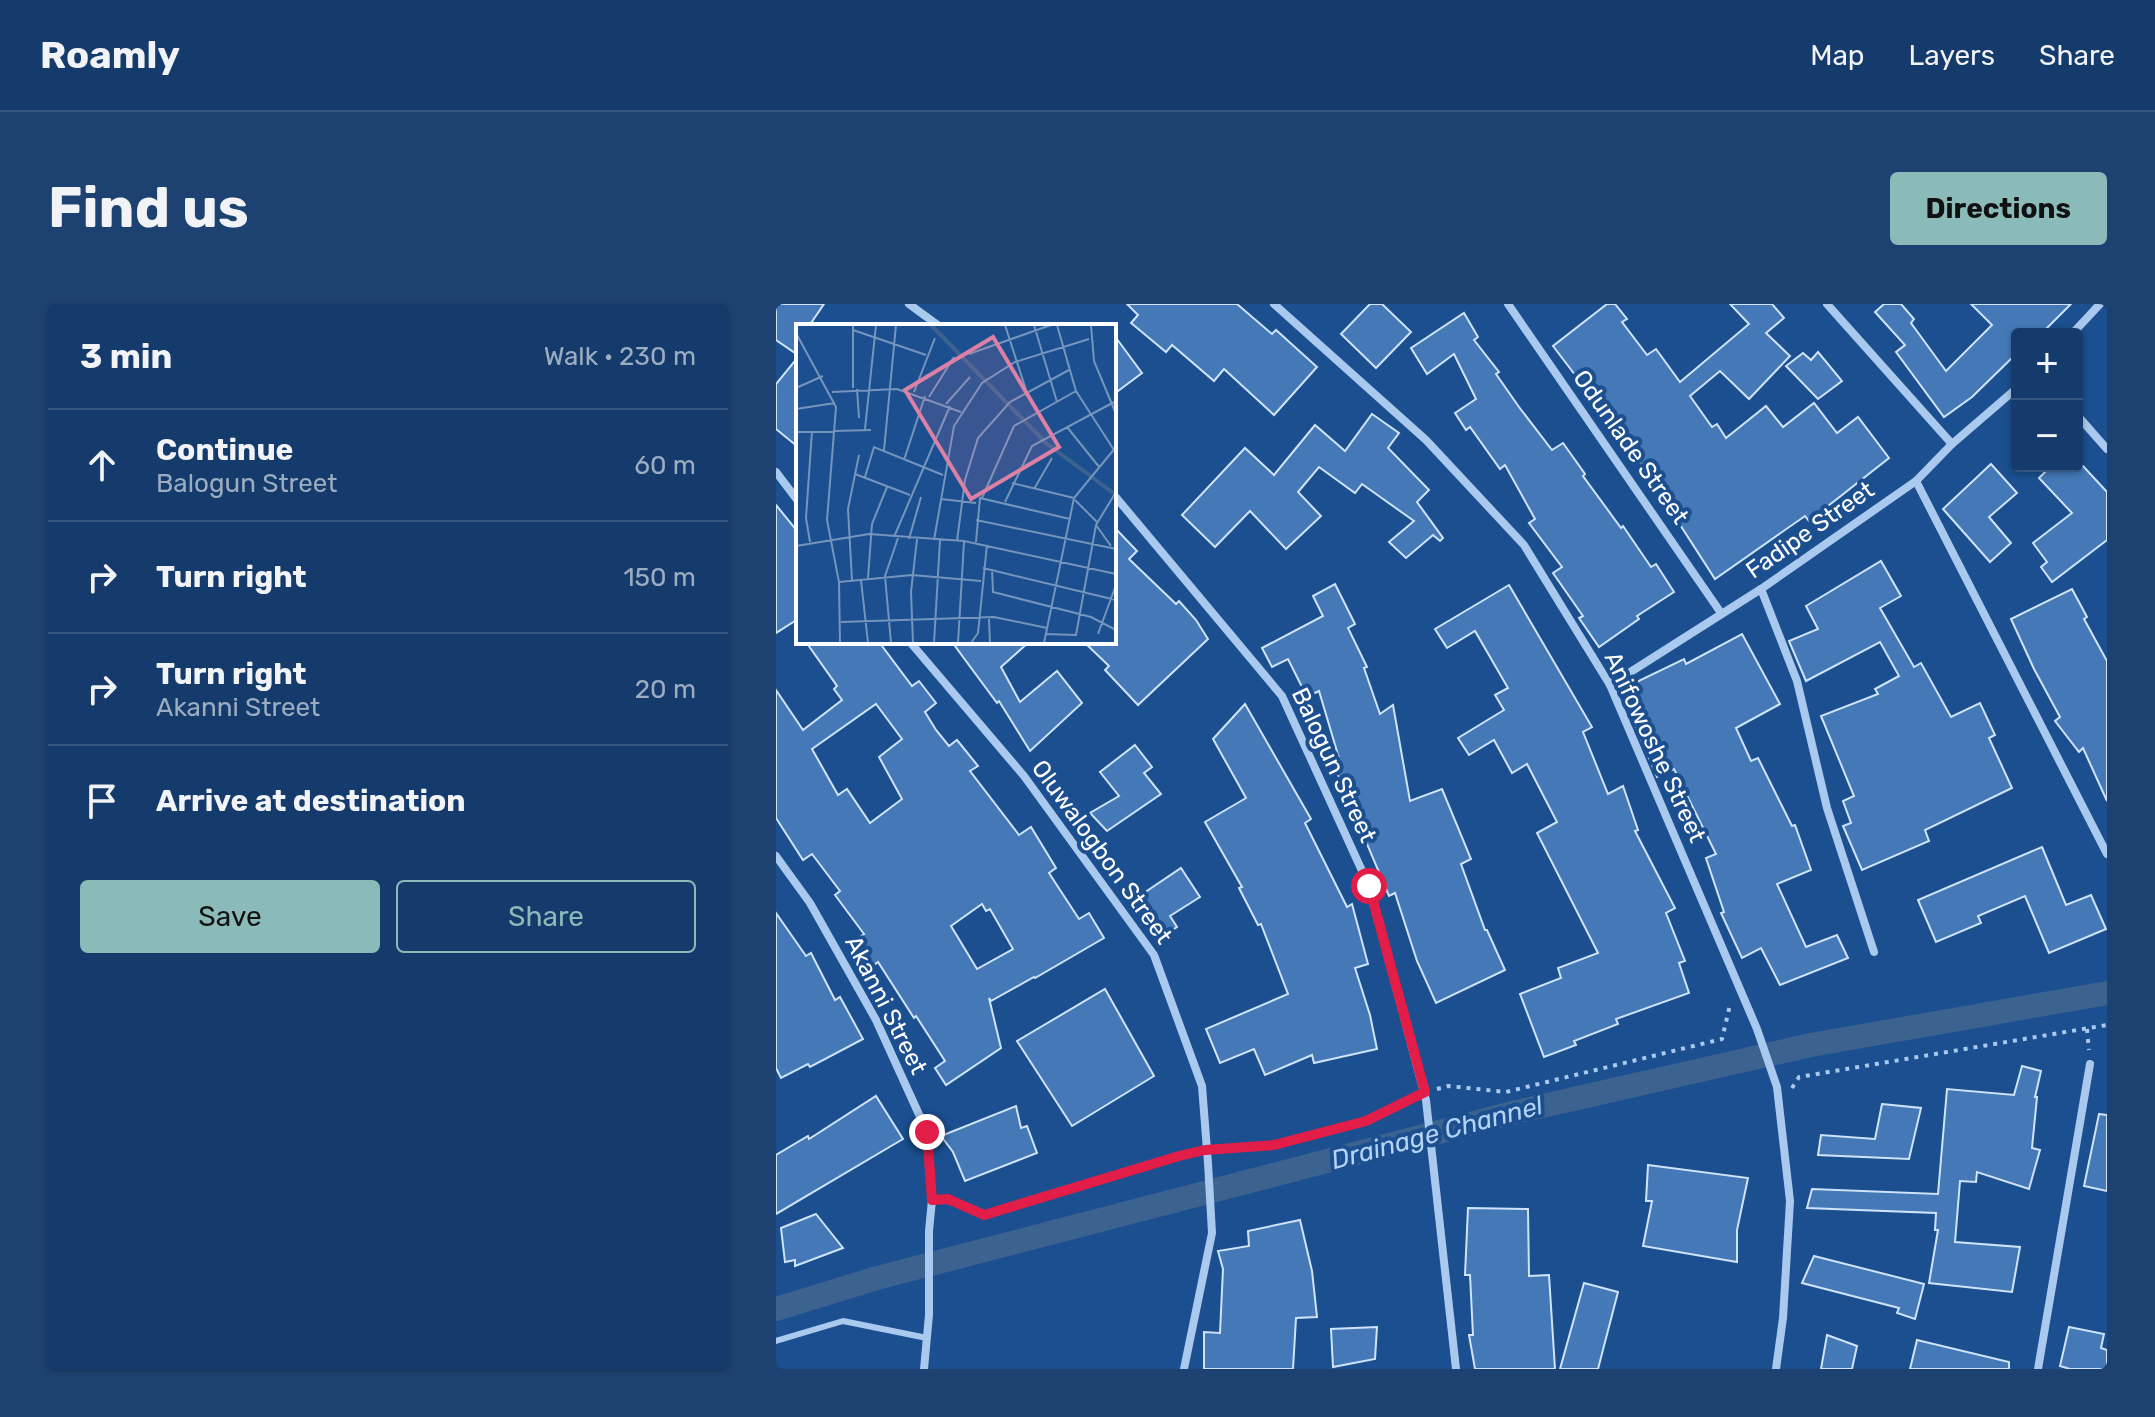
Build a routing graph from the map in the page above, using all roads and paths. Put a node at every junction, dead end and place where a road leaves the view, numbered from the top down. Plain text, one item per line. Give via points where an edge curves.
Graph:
1 (909, 304) edge
2 (1274, 304) edge
3 (1508, 304) edge
4 (1827, 304) edge
5 (2100, 304) edge
6 (936, 324) edge
7 (2078, 328) edge
8 (2011, 393) edge
9 (2083, 422) edge
10 (1952, 444) junction
11 (2107, 449) edge
12 (776, 472) edge
13 (1916, 481) junction
14 (1116, 497) edge
15 (796, 498) edge
16 (1761, 589) junction
17 (1721, 613) junction
18 (912, 644) edge
19 (1610, 685) junction
20 (2107, 854) edge
21 (776, 856) edge
22 (1874, 952) dead end
23 (1737, 980) junction
24 (2107, 1025) edge
25 (2087, 1029) junction
26 (2090, 1064) joint
27 (1425, 1096) junction
28 (1781, 1109) junction
29 (1205, 1150) junction
30 (932, 1200) junction
31 (927, 1338) junction
32 (776, 1341) edge
33 (924, 1369) edge
34 (1184, 1369) edge
35 (1456, 1369) edge
36 (1776, 1369) edge
37 (2038, 1369) edge

1 - 6 street
2 - 19 street, Anifowoshe Street via 1426,440 1524,545
3 - 17 street, Odunlade Street
4 - 10 street
5 - 7 street
8 - 10 street, Fadipe Street
9 - 11 street
10 - 13 street, Fadipe Street
12 - 15 street
13 - 16 street, Fadipe Street
13 - 20 street
14 - 27 street, Balogun Street via 1282,696 1369,886
16 - 17 street, Fadipe Street
16 - 22 street via 1797,681 1827,808
17 - 19 street, Fadipe Street
18 - 29 street, Oluwalogbon Street via 1024,776 1154,955 1202,1086
19 - 23 street, Anifowoshe Street
21 - 30 street, Akanni Street via 810,903 876,1020 908,1090 927,1132
23 - 27 path via 1722,1039 1506,1092 1448,1086
23 - 28 street, Anifowoshe Street
24 - 25 path
25 - 26 path
25 - 28 path via 1799,1077
26 - 37 street
27 - 29 path via 1366,1121 1274,1145
27 - 35 street, Balogun Street
28 - 36 street, Anifowoshe Street via 1790,1201
29 - 30 path via 984,1215 948,1199
29 - 34 street, Oluwalogbon Street via 1212,1233
30 - 31 street, Akanni Street
31 - 32 lane via 843,1321
31 - 33 street, Akanni Street

